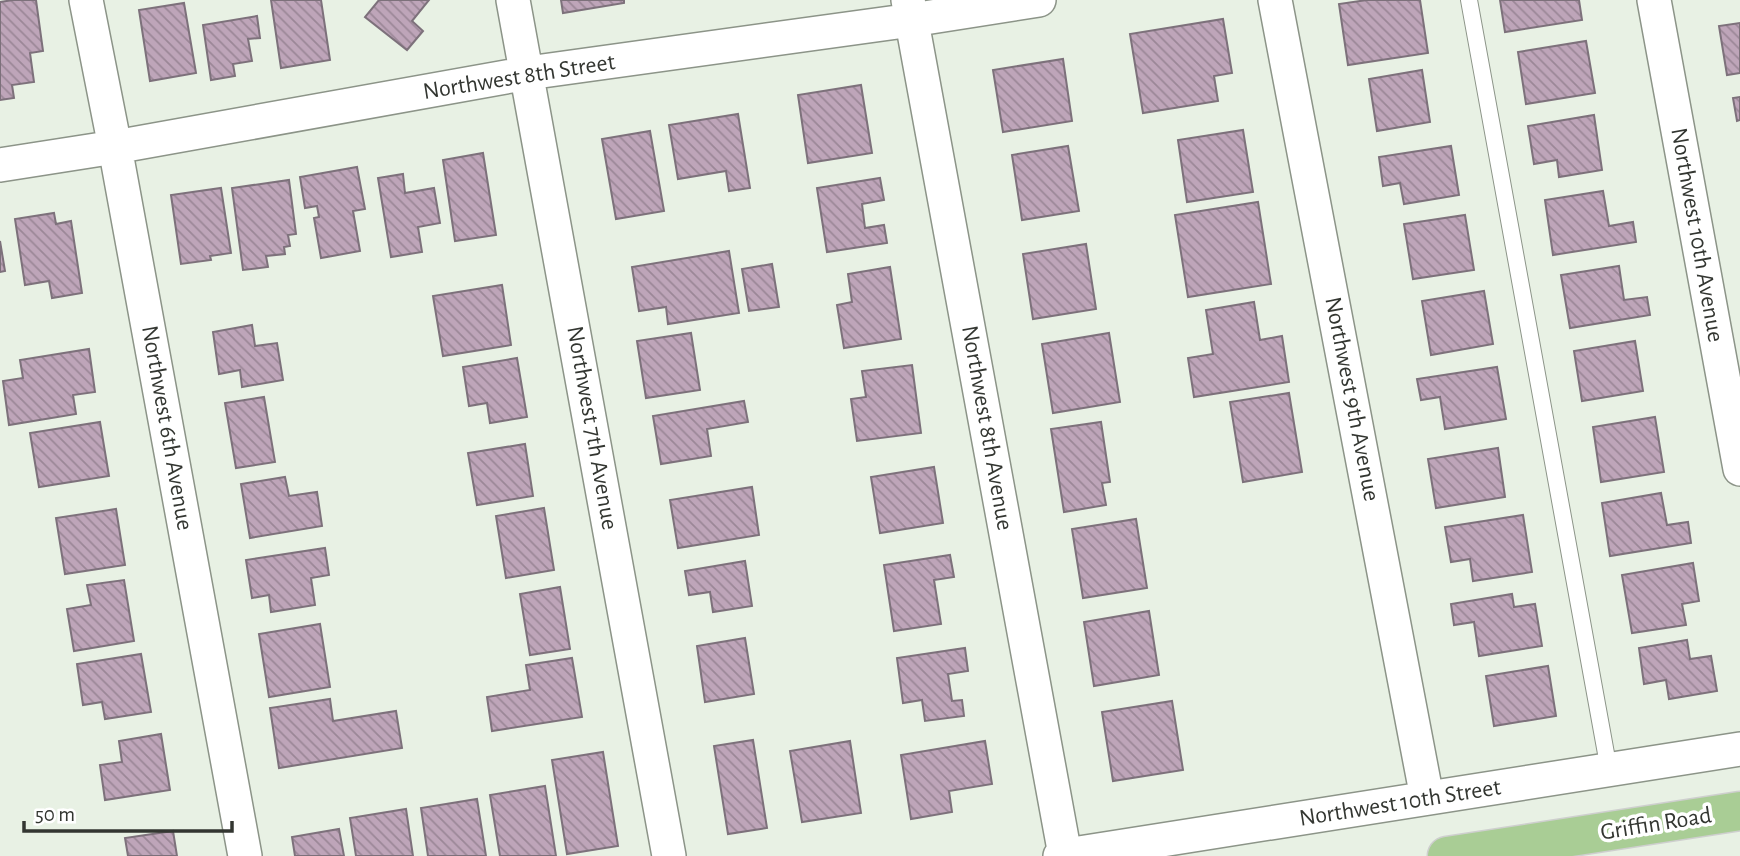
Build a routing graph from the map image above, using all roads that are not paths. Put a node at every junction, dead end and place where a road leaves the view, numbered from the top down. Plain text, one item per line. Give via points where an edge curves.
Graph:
1 (86, 0) edge
2 (513, 0) edge
3 (1039, 0) edge
4 (1275, 0) edge
5 (1469, 0) edge
6 (1654, 0) edge
7 (910, 10) edge
8 (528, 74) junction
9 (116, 147) junction
10 (0, 165) edge
11 (1740, 470) edge
12 (1740, 749) edge
13 (1609, 769) junction
14 (1427, 798) junction
15 (1740, 811) edge
16 (1063, 855) edge
17 (245, 856) edge
18 (669, 856) edge
19 (1447, 856) edge

1 - 9 street, Northwest 6th Avenue
2 - 8 street, Northwest 7th Avenue
3 - 7 street, Northwest 8th Street
4 - 14 street, Northwest 9th Avenue
5 - 13 lane
6 - 11 street, Northwest 10th Avenue
7 - 8 street, Northwest 8th Street
7 - 16 street, Northwest 8th Avenue
8 - 9 street, Northwest 8th Street
8 - 18 street, Northwest 7th Avenue
9 - 10 street, Northwest 8th Street
9 - 17 street, Northwest 6th Avenue
12 - 13 street, Northwest 10th Street
13 - 14 street, Northwest 10th Street
14 - 16 street, Northwest 10th Street
15 - 19 main road, Griffin Road

